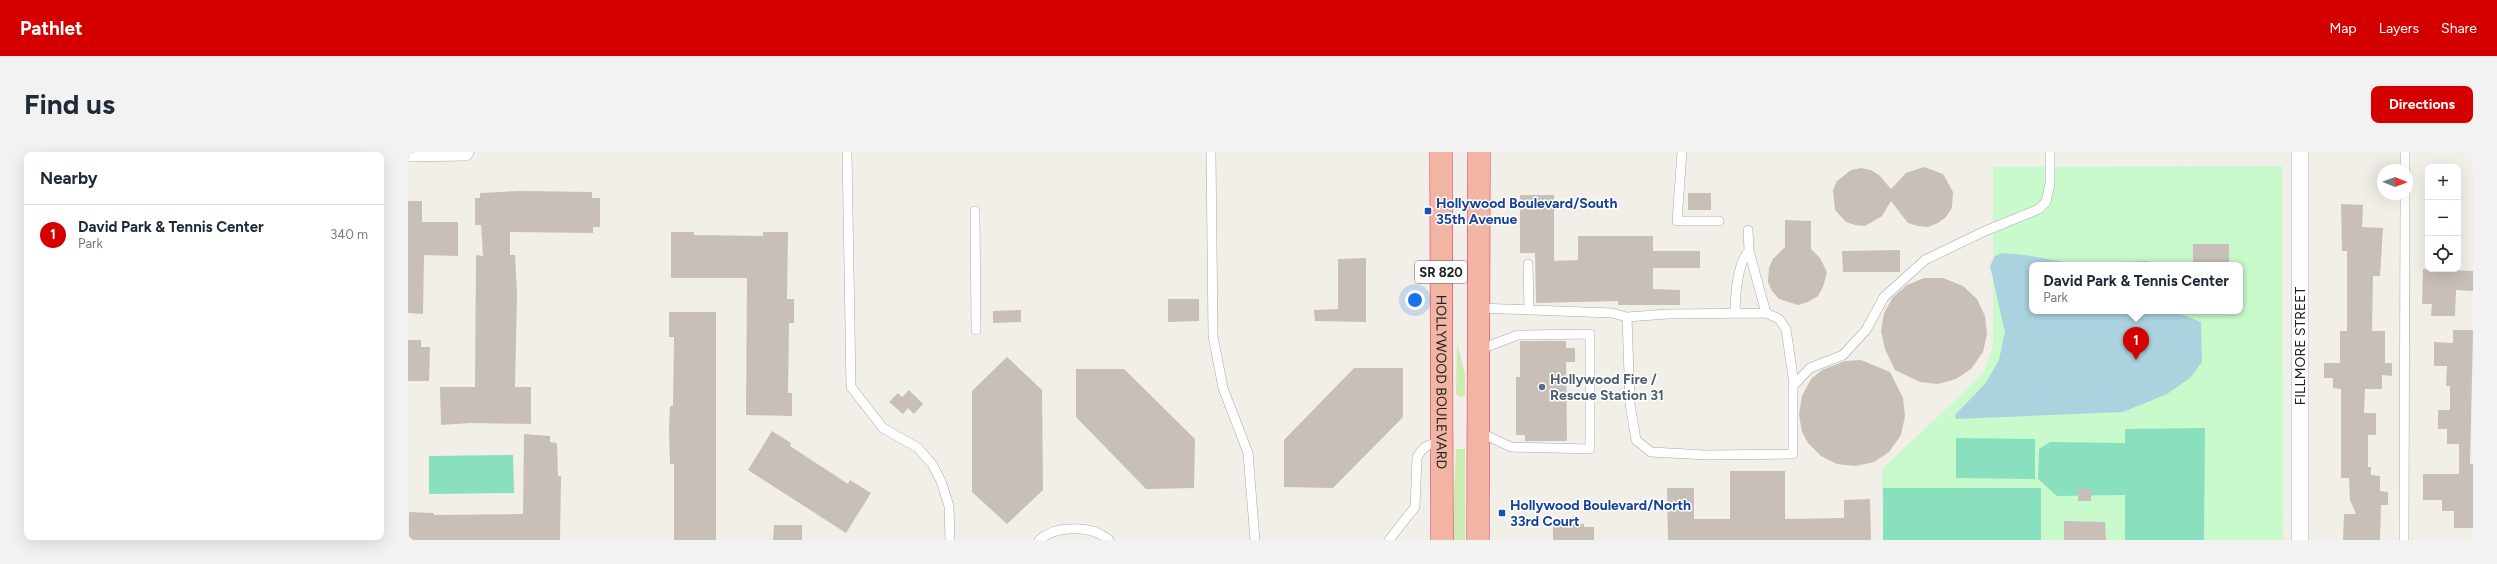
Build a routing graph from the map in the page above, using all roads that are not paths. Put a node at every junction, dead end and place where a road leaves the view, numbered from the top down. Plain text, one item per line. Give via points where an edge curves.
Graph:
1 (464, 152) edge
2 (847, 152) edge
3 (1211, 152) edge
4 (1441, 152) edge
5 (1479, 152) edge
6 (1682, 152) edge
7 (2050, 152) edge
8 (2300, 152) edge
9 (2405, 152) edge
10 (408, 153) edge
11 (2405, 164) edge
12 (2405, 200) edge
13 (975, 211) dead end
14 (1719, 221) dead end
15 (1748, 230) dead end
16 (1749, 251) junction
17 (1528, 264) dead end
18 (1478, 308) junction
19 (1528, 310) junction
20 (1766, 313) junction
21 (1735, 314) junction
22 (1627, 317) junction
23 (976, 330) dead end
24 (1478, 350) junction
25 (1794, 384) junction
26 (1478, 431) junction
27 (1442, 441) junction
28 (950, 540) edge
29 (1039, 540) edge
30 (1109, 540) edge
31 (1255, 540) edge
32 (1389, 540) edge
33 (1442, 540) edge
34 (1478, 540) edge
35 (2300, 540) edge
36 (2404, 540) edge

1 - 10 street
2 - 28 lane via 851,387 883,428 918,448 932,464 950,506
3 - 31 lane via 1213,336 1223,388 1248,453
4 - 27 highway, HOLLYWOOD BOULEVARD / SR 820
5 - 18 highway, SR 820
6 - 14 lane via 1677,221
7 - 25 lane via 2050,184 2046,202 2039,210 1985,231 1925,260 1884,296 1866,330 1844,355 1810,368
8 - 35 street, FILLMORE STREET
9 - 11 lane
12 - 36 lane
13 - 23 lane
15 - 16 lane
16 - 20 lane
16 - 21 lane via 1743,257 1735,296
17 - 19 lane
18 - 19 lane
18 - 24 highway, SR 820
19 - 22 lane via 1612,313
20 - 21 lane
20 - 25 lane via 1780,318 1786,329
21 - 22 lane
22 - 25 lane via 1630,404 1634,433 1636,440 1651,452 1706,455 1793,454
24 - 26 highway, SR 820
24 - 26 lane via 1518,335 1590,334 1590,449 1511,447
26 - 34 highway, SR 820
27 - 32 lane via 1428,444 1420,451 1417,458 1415,507
27 - 33 highway, HOLLYWOOD BOULEVARD / SR 820
29 - 30 lane via 1055,530 1086,530 1099,532

